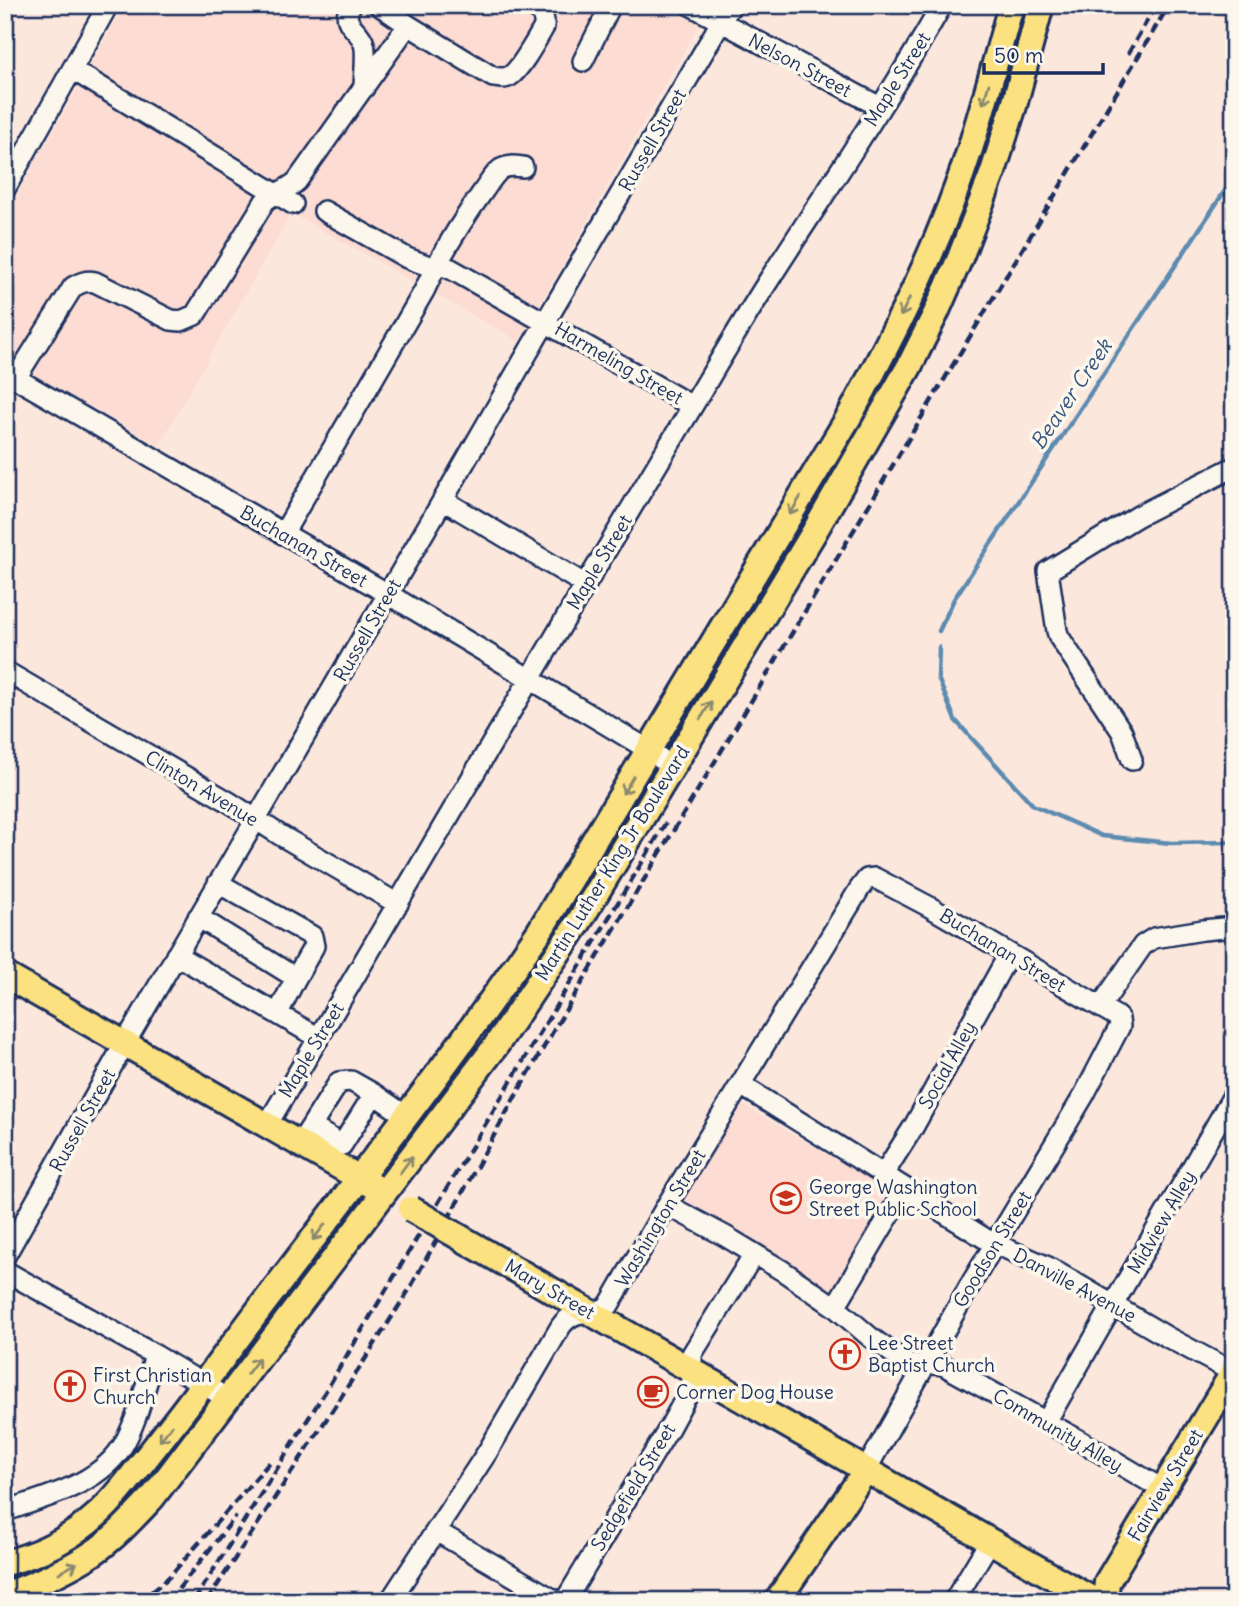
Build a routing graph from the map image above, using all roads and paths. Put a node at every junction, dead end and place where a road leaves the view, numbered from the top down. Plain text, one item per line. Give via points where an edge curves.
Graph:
1 (108, 5) edge
2 (351, 5) edge
3 (379, 5) edge
4 (531, 5) edge
5 (611, 5) edge
6 (690, 5) edge
7 (731, 5) edge
8 (942, 5) edge
9 (1011, 5) edge
10 (1041, 5) edge
11 (721, 23) junction
12 (408, 25) junction
13 (583, 61) dead end
14 (73, 70) junction
15 (364, 89) junction
16 (880, 107) junction
17 (523, 167) dead end
18 (5, 189) edge
19 (285, 199) junction
20 (324, 211) dead end
21 (436, 265) junction
22 (545, 321) junction
23 (10, 375) edge
24 (692, 406) junction
25 (1234, 467) edge
26 (443, 500) junction
27 (283, 534) junction
28 (586, 585) junction
29 (388, 594) junction
30 (5, 671) edge
31 (529, 679) junction
32 (649, 750) junction
33 (1132, 760) dead end
34 (672, 767) junction
35 (256, 820) junction
36 (218, 883) junction
37 (904, 893) joint
38 (398, 904) junction
39 (198, 917) junction
40 (1234, 927) edge
41 (1009, 954) junction
42 (176, 955) junction
43 (5, 975) edge
44 (296, 978) junction
45 (1101, 1007) junction
46 (278, 1013) junction
47 (319, 1038) junction
48 (125, 1043) junction
49 (741, 1084) junction
50 (374, 1094) junction
51 (1234, 1094) edge
52 (407, 1116) junction
53 (267, 1125) junction
54 (306, 1136) junction
55 (883, 1175) junction
56 (360, 1178) junction
57 (905, 1189) junction
58 (385, 1193) junction
59 (667, 1205) junction
60 (995, 1244) junction
61 (754, 1254) junction
62 (5, 1256) edge
63 (5, 1271) edge
64 (1113, 1305) junction
65 (835, 1307) junction
66 (589, 1312) junction
67 (155, 1355) junction
68 (924, 1365) junction
69 (691, 1370) junction
70 (1234, 1372) edge
71 (203, 1384) junction
72 (228, 1399) junction
73 (1046, 1422) junction
74 (866, 1470) junction
75 (1162, 1489) junction
76 (5, 1511) edge
77 (436, 1531) junction
78 (990, 1541) junction
79 (5, 1563) edge
80 (5, 1595) edge
81 (390, 1601) edge
82 (556, 1601) edge
83 (565, 1601) edge
84 (776, 1601) edge
85 (954, 1601) edge
86 (1095, 1601) edge
87 (1105, 1601) edge

1 - 14 street
2 - 15 street via 349,24 365,44
3 - 12 street
4 - 12 street via 543,14 544,27 509,77 493,77
5 - 13 street
6 - 11 street, Nelson Street
7 - 11 street, Russell Street
8 - 16 street, Maple Street
9 -> 32 main road, Martin Luther King Jr Boulevard via 970,150 918,281 883,354
34 -> 10 main road, Martin Luther King Jr Boulevard via 813,534 936,313 993,172
11 - 16 street, Nelson Street
11 - 22 street, Russell Street
12 - 15 street
14 - 18 street
14 - 19 street
15 - 19 street
16 - 24 street, Maple Street
17 - 21 street via 509,166 496,173
19 - 23 street via 265,201 195,315 171,320 95,282 80,283
20 - 21 street, Harmeling Street via 407,258
21 - 22 street, Harmeling Street via 452,268
21 - 27 street
22 - 24 street, Harmeling Street
22 - 26 street, Russell Street
23 - 27 street, Buchanan Street
24 - 28 street, Maple Street
25 - 33 street via 1138,516 1048,571 1059,636 1122,732
26 - 28 street
26 - 29 street, Russell Street
27 - 29 street, Buchanan Street
28 - 31 street, Maple Street
29 - 31 street, Buchanan Street
29 - 35 street, Russell Street
30 - 35 street, Clinton Avenue
31 - 32 street, Buchanan Street
31 - 38 street, Maple Street
32 - 34 street, Buchanan Street
32 -> 52 main road, Martin Luther King Jr Boulevard via 539,932
58 -> 34 main road, Martin Luther King Jr Boulevard via 495,1047 577,925
35 - 36 street, Russell Street
35 - 38 street, Clinton Avenue
36 - 39 street, Russell Street
36 - 44 street via 312,936 314,946
37 - 41 street, Buchanan Street
37 - 49 street, Washington Street via 875,878 867,879
38 - 47 street, Maple Street
39 - 42 street, Russell Street
39 - 44 street
40 - 45 street via 1154,938 1143,945
41 - 45 street, Buchanan Street
41 - 55 street, Social Alley
42 - 46 street
42 - 48 street, Russell Street
43 - 48 main road, Mary Street
44 - 46 street
45 - 60 street, Goodson Street via 1119,1019 1119,1031
46 - 47 street
47 - 53 street, Maple Street
48 - 53 main road, Mary Street
48 - 62 street, Russell Street
49 - 55 street, Danville Avenue
49 - 59 street, Washington Street
50 - 52 street
50 - 54 street via 342,1145
50 - 54 street via 351,1081 339,1082
51 - 64 street, Midview Alley
52 - 56 main road, Martin Luther King Jr Boulevard
53 - 54 main road, Mary Street
54 - 56 main road, Mary Street
55 - 57 street, Danville Avenue
56 - 58 main road, Mary Street
56 -> 71 main road, Martin Luther King Jr Boulevard
57 - 60 street, Danville Avenue
57 - 65 street
58 - 66 main road, Mary Street, bridge
72 -> 58 main road, Martin Luther King Jr Boulevard
59 - 61 street, Community Alley
59 - 66 street, Washington Street via 609,1305
60 - 64 street, Danville Avenue via 1048,1267
60 - 68 street, Goodson Street
61 - 65 street, Community Alley
61 - 69 street, Sedgefield Street via 692,1354
63 - 67 street
64 - 70 street, Danville Avenue
64 - 73 street, Midview Alley
65 - 68 street, Community Alley via 909,1365
66 - 69 main road, Mary Street
66 - 77 street, Washington Street via 574,1314 561,1326
67 - 71 street
67 - 76 street via 134,1422 116,1455 88,1479
68 - 73 street, Community Alley via 941,1364
68 - 74 street, Goodson Street
69 - 74 main road, Mary Street
69 - 83 street, Sedgefield Street via 692,1386 668,1430
70 - 75 main road, Fairview Street
71 - 72 street
71 -> 79 main road, Martin Luther King Jr Boulevard via 98,1514 53,1546
80 -> 72 main road, Martin Luther King Jr Boulevard via 65,1570 125,1526
73 - 75 street, Community Alley
74 - 78 main road, Mary Street
74 - 84 main road, Goodson Street
75 - 87 main road, Fairview Street via 1107,1582
77 - 81 street, Washington Street
77 - 82 street
78 - 85 street
78 - 86 main road, Mary Street

